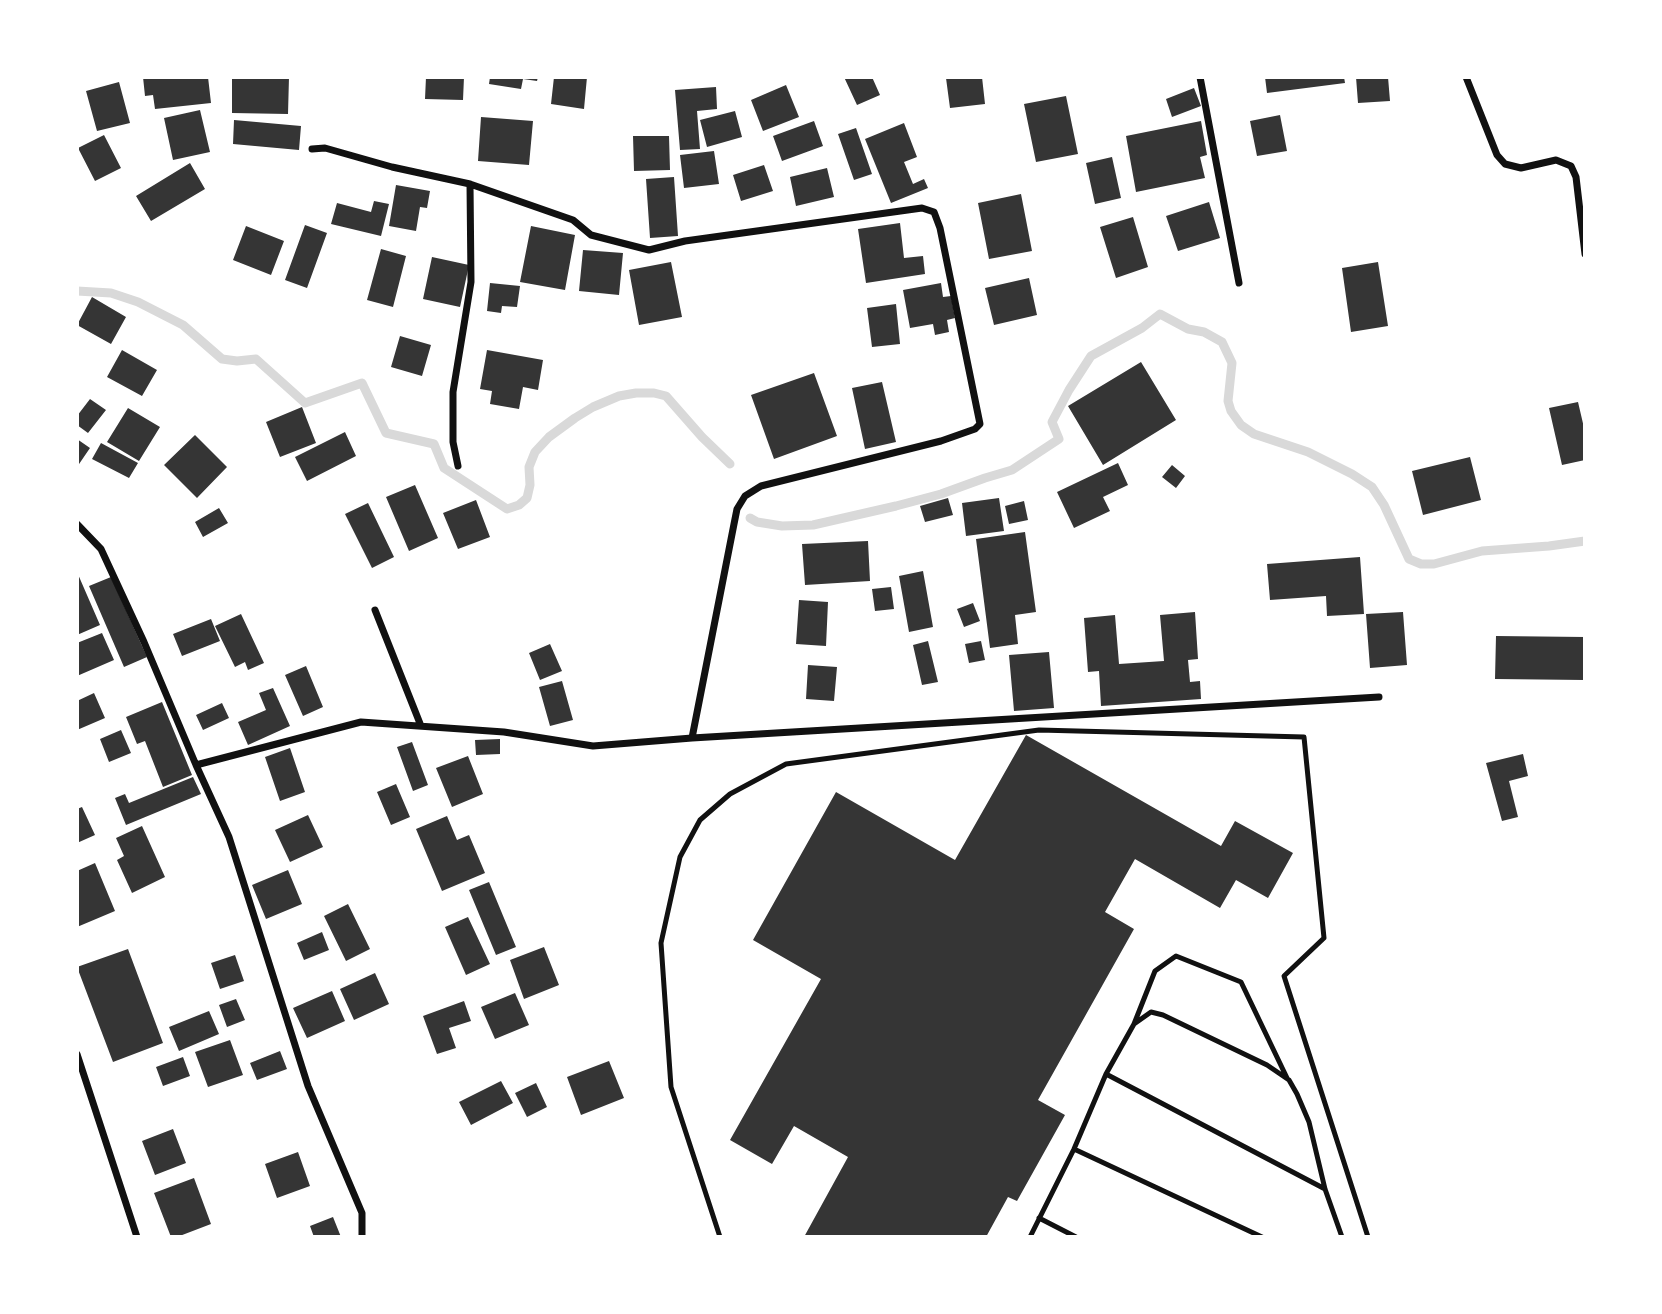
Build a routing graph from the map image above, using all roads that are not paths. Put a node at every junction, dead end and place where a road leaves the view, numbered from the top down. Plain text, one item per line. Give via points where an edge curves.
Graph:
1 (1200, 77) edge
2 (1466, 77) edge
3 (312, 149) dead end
4 (470, 184) junction
5 (1585, 254) edge
6 (1239, 282) dead end
7 (458, 466) dead end
8 (77, 524) edge
9 (375, 610) dead end
10 (1379, 697) dead end
11 (421, 726) junction
12 (692, 738) junction
13 (196, 765) junction
14 (1134, 1024) junction
15 (77, 1054) edge
16 (1106, 1074) junction
17 (1289, 1080) junction
18 (1074, 1149) junction
19 (1325, 1189) junction
20 (1039, 1219) junction
21 (137, 1237) edge
22 (362, 1237) edge
23 (720, 1237) edge
24 (1030, 1237) edge
25 (1076, 1237) edge
26 (1262, 1237) edge
27 (1342, 1237) edge
28 (1368, 1237) edge

1 - 6 street
2 - 5 street via 1496,155 1505,164 1521,168 1556,160 1571,166
3 - 4 street via 325,148
4 - 7 street via 471,282 453,392
4 - 12 street via 573,220 592,235 649,250 922,208 934,212 980,424 941,441 761,486 745,496 737,509
8 - 13 street via 101,549
9 - 11 street
10 - 12 street
11 - 12 street via 504,732 593,746
11 - 13 street via 361,722
13 - 22 street via 229,837 308,1086 362,1213
14 - 16 lane
14 - 17 lane via 1151,1012 1163,1015
14 - 17 lane via 1155,971 1176,956 1241,982
15 - 21 street
16 - 18 lane
16 - 19 lane
17 - 19 lane via 1309,1122
18 - 20 lane
18 - 26 lane
19 - 27 lane
20 - 24 lane
20 - 25 lane
23 - 28 lane via 671,1087 661,943 680,856 700,820 730,794 786,764 1039,730 1304,737 1324,938 1284,976

